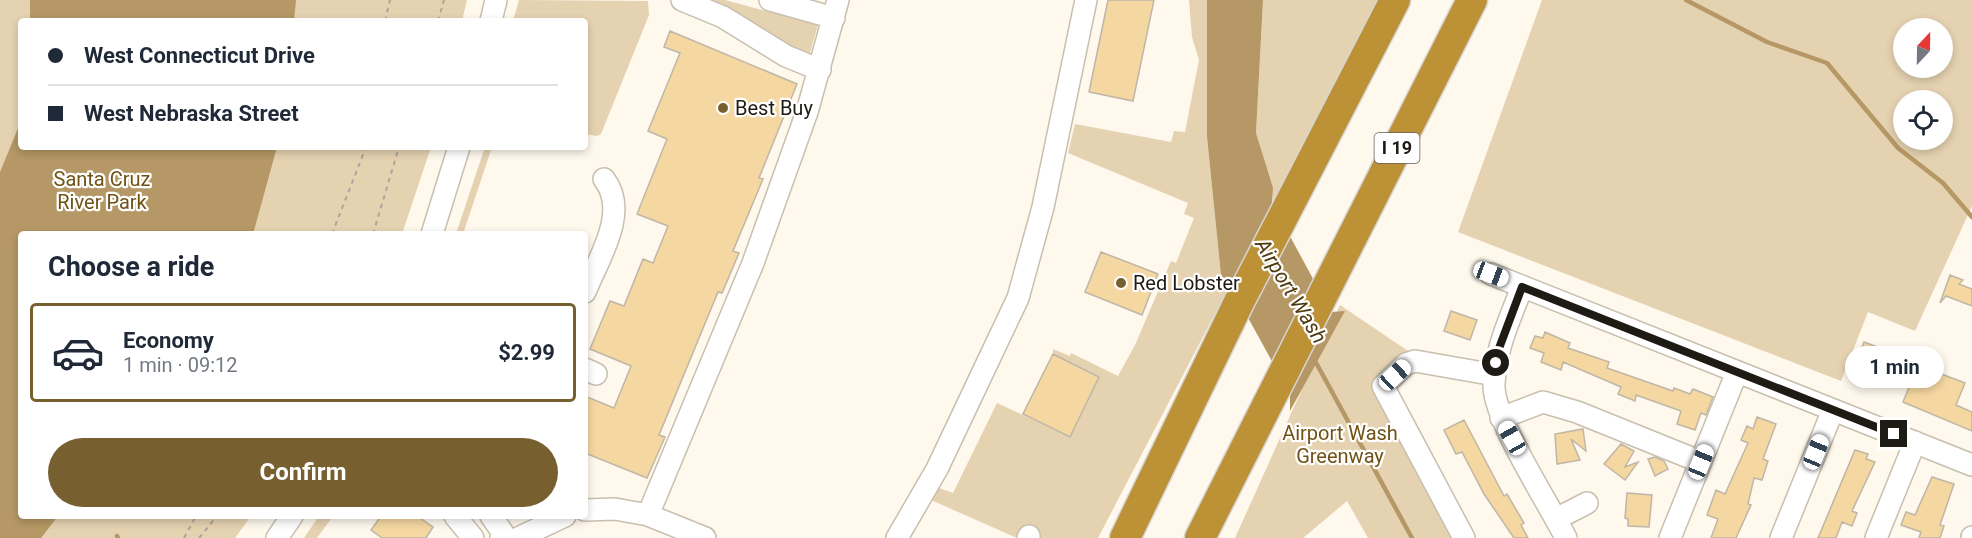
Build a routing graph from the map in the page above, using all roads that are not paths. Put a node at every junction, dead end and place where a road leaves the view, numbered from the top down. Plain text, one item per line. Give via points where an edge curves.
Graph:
1 (496, 0) edge
2 (682, 0) edge
3 (770, 0) edge
4 (1086, 0) edge
5 (1395, 0) edge
6 (1472, 0) edge
7 (836, 9) edge
8 (492, 18) edge
9 (820, 70) junction
10 (458, 150) edge
11 (604, 180) dead end
12 (433, 231) edge
13 (1491, 274) dead end
14 (588, 284) edge
15 (1522, 287) junction
16 (1737, 372) junction
17 (1495, 375) junction
18 (1833, 410) junction
19 (1501, 418) junction
20 (1915, 442) junction
21 (1701, 462) junction
22 (1972, 465) edge
23 (1587, 503) dead end
24 (588, 510) edge
25 (648, 515) junction
26 (290, 519) edge
27 (457, 519) edge
28 (493, 519) edge
29 (559, 519) edge
30 (1557, 519) junction
31 (276, 538) edge
32 (473, 538) edge
33 (501, 538) edge
34 (518, 538) edge
35 (705, 538) edge
36 (897, 538) edge
37 (1125, 538) edge
38 (1200, 538) edge
39 (1464, 538) edge
40 (1566, 538) edge
41 (1670, 538) edge
42 (1781, 538) edge
43 (1876, 538) edge

1 - 8 street
2 - 9 street via 723,17 786,56
3 - 7 street
4 - 36 street via 1041,216 1018,298 937,469
5 - 37 highway via 1239,302
6 - 38 highway, I 19
7 - 9 street
9 - 25 street via 750,272
10 - 12 street
11 - 14 street via 615,198 613,220
13 - 15 street
15 - 16 street
15 - 17 street via 1498,351
16 - 18 street
16 - 21 street
17 - 19 street via 1493,386
17 - 39 street via 1415,361 1406,364 1383,386
18 - 20 street
18 - 42 street
19 - 21 street via 1543,402
19 - 30 street
20 - 22 street
20 - 43 street
21 - 41 street
23 - 30 street
24 - 25 street via 615,508
25 - 35 street
26 - 31 street
27 - 32 street
28 - 33 street via 503,533
29 - 34 street
30 - 40 street

